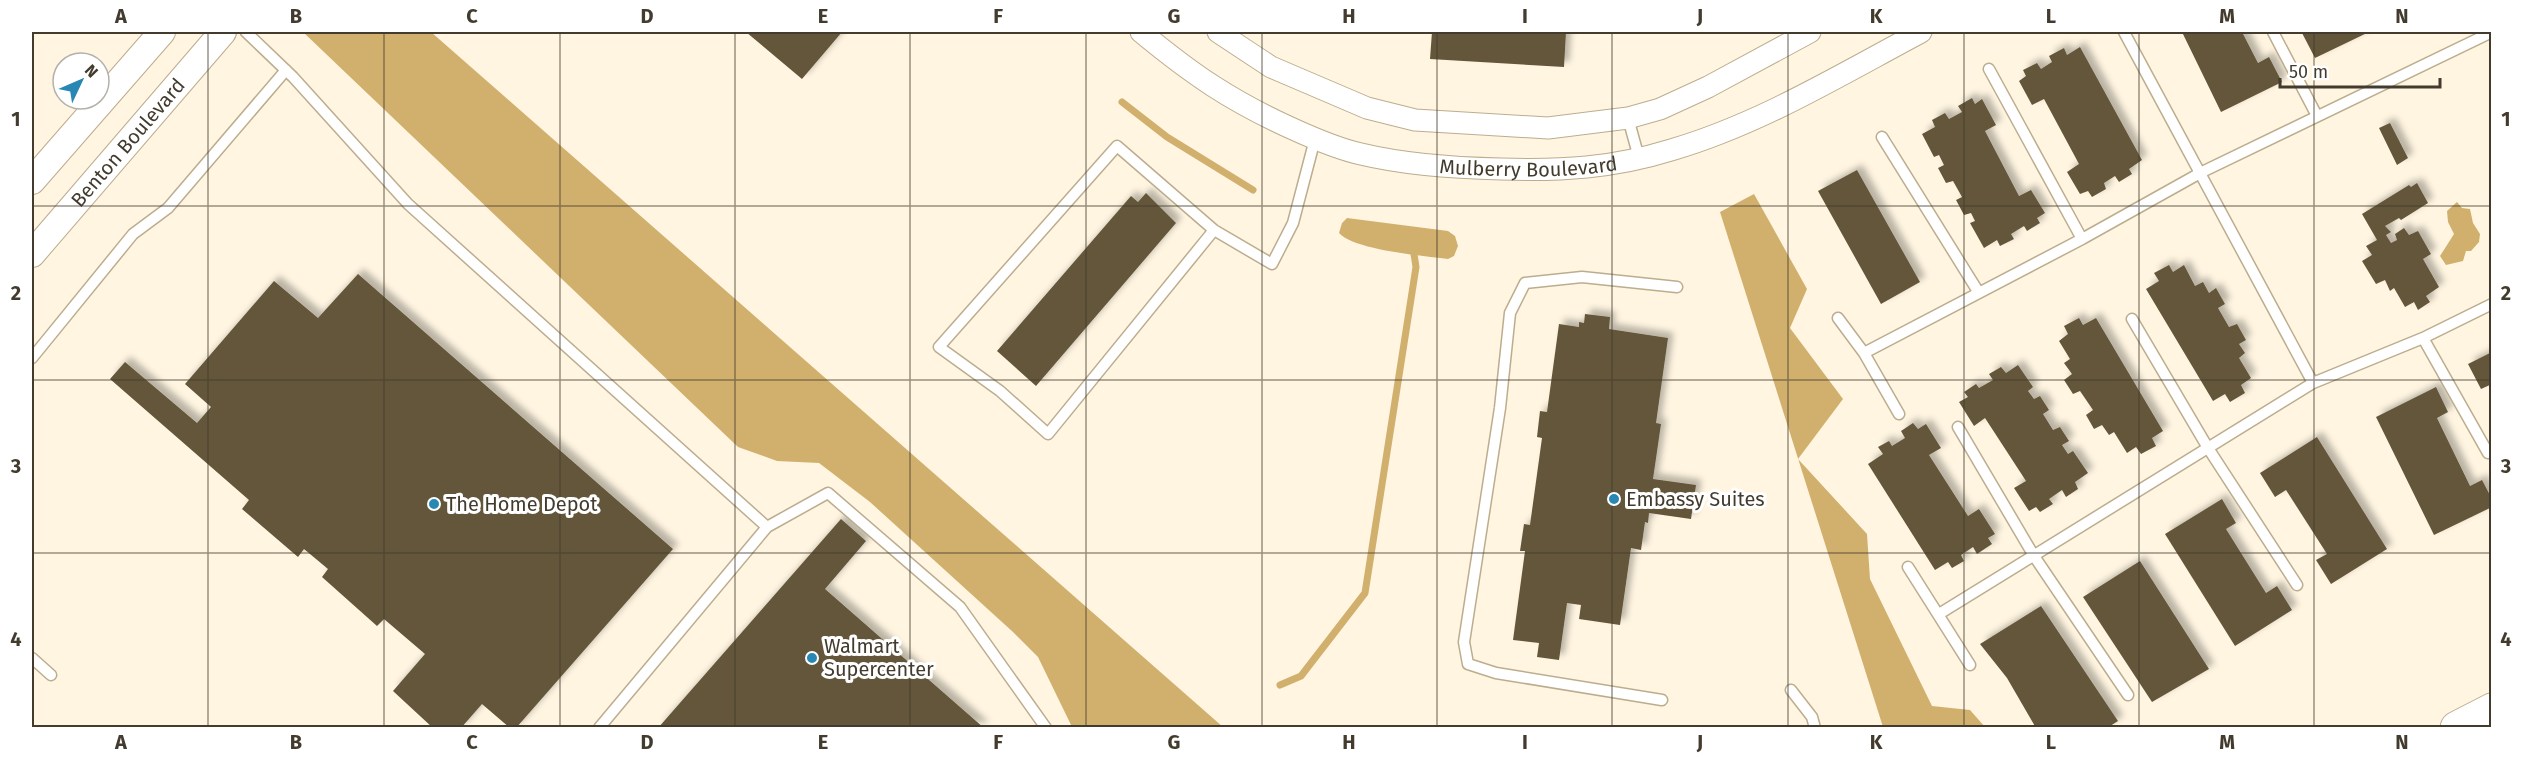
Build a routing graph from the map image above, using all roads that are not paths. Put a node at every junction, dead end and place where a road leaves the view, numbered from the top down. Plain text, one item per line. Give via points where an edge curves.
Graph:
1 (162, 32) edge
2 (223, 32) edge
3 (246, 32) edge
4 (1141, 32) edge
5 (1218, 32) edge
6 (1810, 32) edge
7 (1921, 32) edge
8 (2124, 32) edge
9 (2273, 32) edge
10 (2492, 32) edge
11 (1989, 69) dead end
12 (286, 70) junction
13 (2317, 117) junction
14 (1628, 118) junction
15 (1882, 137) dead end
16 (1316, 139) junction
17 (1639, 158) junction
18 (2202, 172) junction
19 (32, 181) edge
20 (1214, 230) junction
21 (2082, 239) junction
22 (32, 254) edge
23 (1677, 287) dead end
24 (1978, 293) junction
25 (2492, 304) edge
26 (1838, 318) dead end
27 (2132, 319) dead end
28 (2423, 338) junction
29 (1863, 353) junction
30 (32, 358) edge
31 (2313, 382) junction
32 (1899, 414) dead end
33 (1958, 427) dead end
34 (2208, 448) junction
35 (2488, 453) dead end
36 (767, 526) junction
37 (2034, 556) junction
38 (1908, 567) dead end
39 (2297, 585) dead end
40 (1939, 614) junction
41 (32, 658) edge
42 (1970, 665) dead end
43 (51, 675) dead end
44 (1791, 690) dead end
45 (2128, 695) dead end
46 (1662, 700) dead end
47 (2492, 710) edge
48 (599, 728) edge
49 (1046, 728) edge
50 (1815, 728) edge
51 (2457, 728) edge

1 - 19 street
2 - 22 street, Benton Boulevard
3 - 12 lane
4 - 16 street, Mulberry Boulevard via 1182,66 1246,108
5 - 14 street, Mulberry Boulevard via 1271,67 1367,108 1415,120 1548,128
6 - 14 street, Mulberry Boulevard via 1708,87
7 - 17 street, Mulberry Boulevard via 1742,125
8 - 18 lane
9 - 13 lane
10 - 13 lane
11 - 21 lane
12 - 30 lane via 168,208 133,234
12 - 36 lane via 408,204
13 - 18 lane
14 - 17 lane
15 - 24 lane
16 - 17 street, Mulberry Boulevard via 1361,154 1449,168 1578,170
16 - 20 lane via 1293,223 1272,264
18 - 21 lane
18 - 31 lane
20 - 20 lane via 1117,146 939,347 1000,390 1048,434
21 - 24 lane
23 - 46 lane via 1582,278 1525,283 1510,313 1500,408 1464,642 1468,664 1496,673
24 - 29 lane
25 - 28 lane
26 - 29 lane
27 - 34 lane
28 - 31 lane
28 - 35 lane
29 - 32 lane
31 - 34 lane
33 - 37 lane
34 - 37 lane
34 - 39 lane
36 - 48 lane
36 - 49 lane via 828,493 960,607
37 - 40 lane
37 - 45 lane
38 - 40 lane
40 - 42 lane
41 - 43 lane
44 - 50 lane via 1812,717
47 - 51 highway

